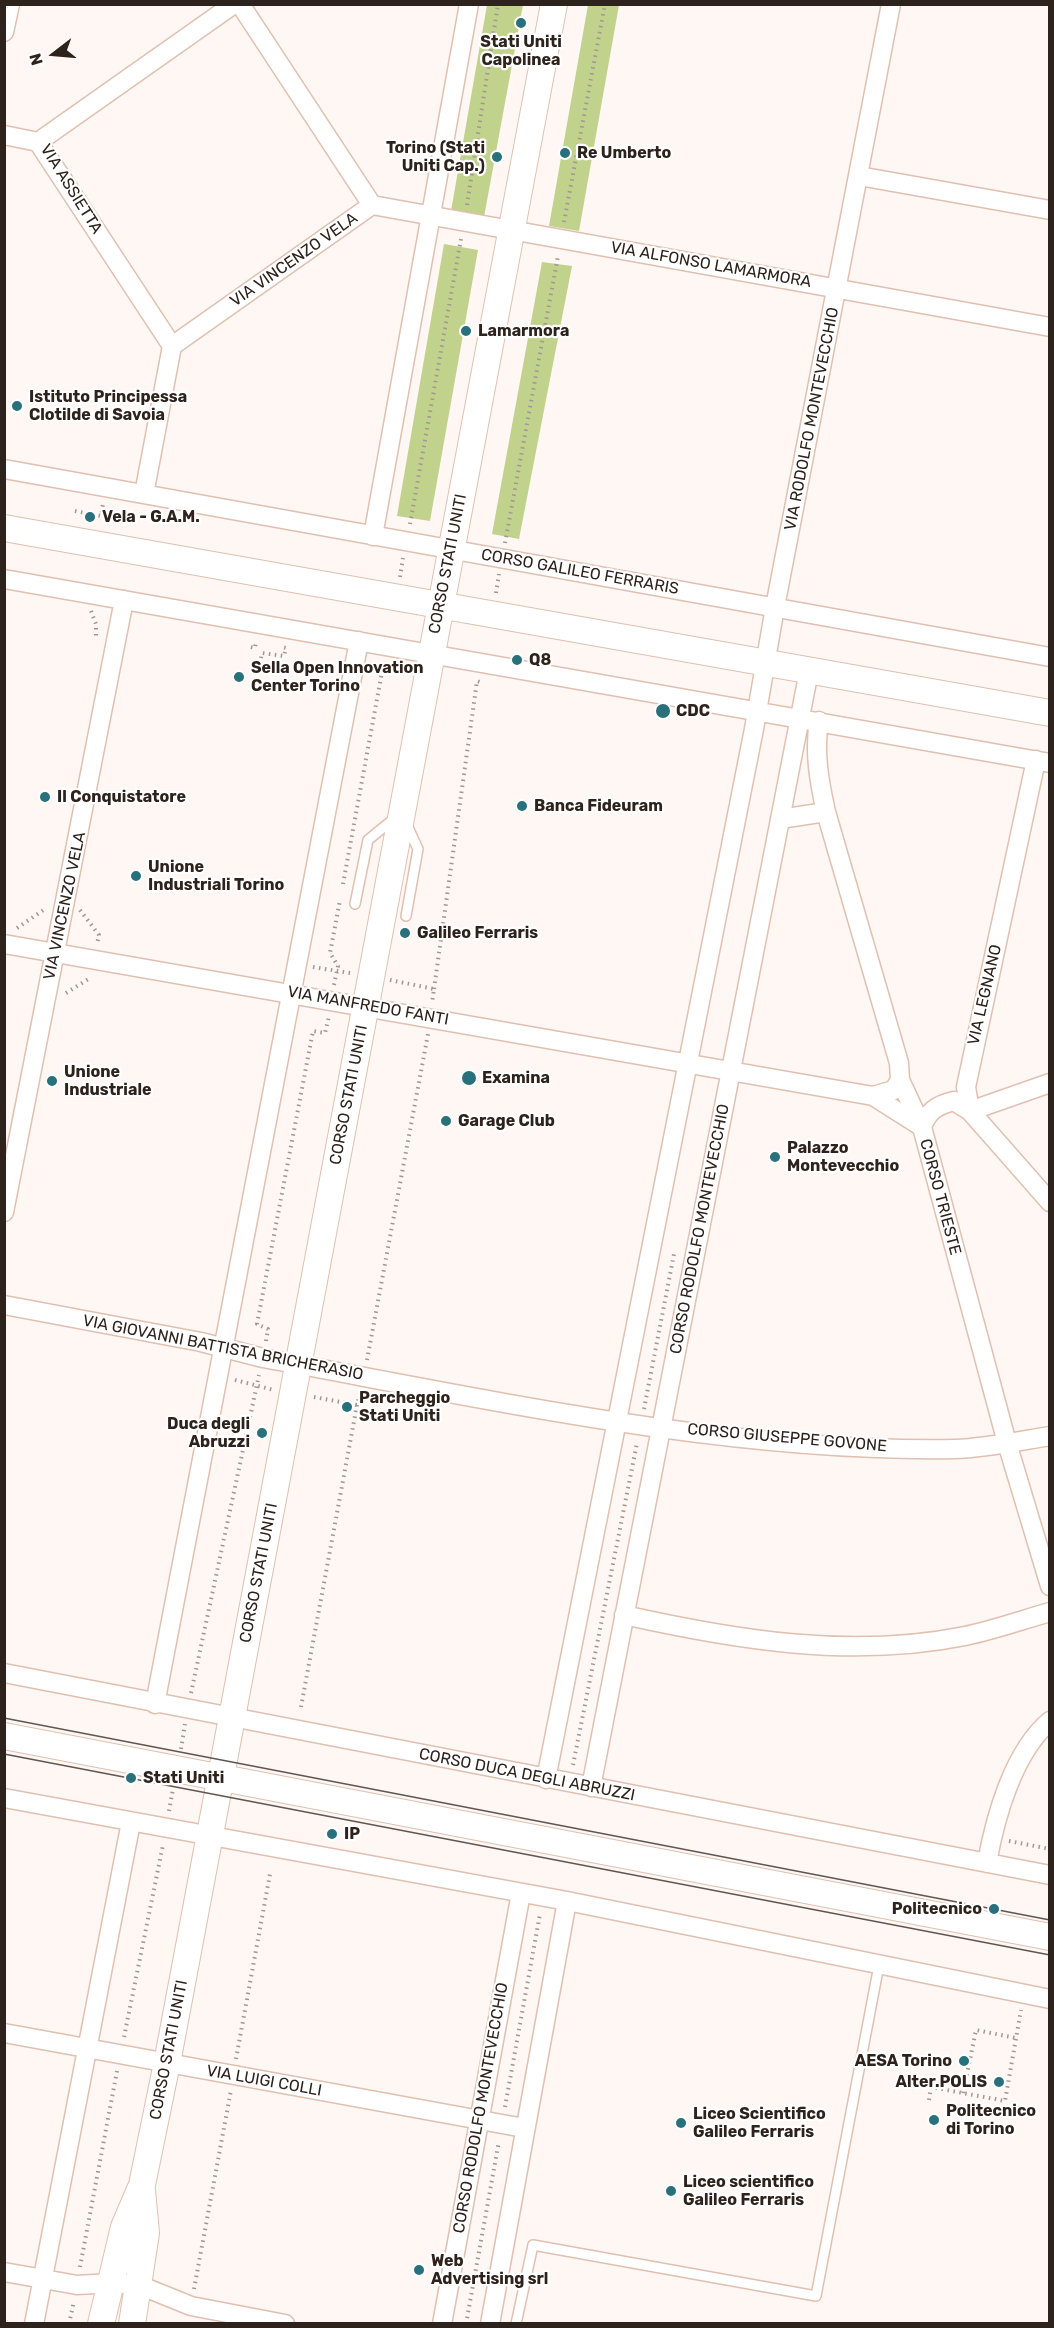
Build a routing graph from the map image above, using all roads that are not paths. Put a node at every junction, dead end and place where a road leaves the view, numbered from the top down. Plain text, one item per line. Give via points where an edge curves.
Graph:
1 (10, 4) edge
2 (234, 4) edge
3 (240, 4) edge
4 (469, 4) edge
5 (554, 4) edge
6 (891, 4) edge
7 (4, 32) edge
8 (4, 135) edge
9 (38, 142) junction
10 (859, 176) junction
11 (372, 205) junction
12 (1050, 210) edge
13 (429, 215) junction
14 (511, 230) junction
15 (837, 288) junction
16 (1050, 327) edge
17 (172, 346) junction
18 (4, 469) edge
19 (144, 494) junction
20 (4, 528) edge
21 (373, 536) junction
22 (451, 550) junction
23 (4, 579) edge
24 (124, 600) junction
25 (441, 606) junction
26 (775, 607) junction
27 (359, 641) junction
28 (1050, 657) edge
29 (766, 663) junction
30 (429, 665) junction
31 (809, 671) junction
32 (758, 712) junction
33 (1050, 713) edge
34 (800, 717) junction
35 (819, 721) junction
36 (1043, 762) edge
37 (826, 812) junction
38 (402, 813) junction
39 (780, 819) junction
40 (356, 904) dead end
41 (406, 916) dead end
42 (4, 944) edge
43 (57, 951) junction
44 (292, 993) junction
45 (365, 1006) junction
46 (689, 1062) junction
47 (731, 1070) junction
48 (900, 1080) junction
49 (1050, 1083) edge
50 (873, 1095) junction
51 (970, 1111) junction
52 (922, 1127) junction
53 (1050, 1202) edge
54 (4, 1212) edge
55 (4, 1305) edge
56 (223, 1347) junction
57 (298, 1364) junction
58 (618, 1421) junction
59 (661, 1428) junction
60 (1050, 1436) edge
61 (1007, 1443) junction
62 (1050, 1586) edge
63 (1050, 1612) edge
64 (624, 1615) junction
65 (4, 1672) edge
66 (155, 1704) junction
67 (232, 1719) junction
68 (1050, 1721) edge
69 (4, 1736) edge
70 (221, 1778) junction
71 (546, 1779) junction
72 (591, 1787) junction
73 (4, 1798) edge
74 (131, 1822) junction
75 (210, 1836) junction
76 (987, 1863) junction
77 (1050, 1875) edge
78 (521, 1893) junction
79 (567, 1901) junction
80 (1050, 1937) edge
81 (879, 1965) junction
82 (1050, 1999) edge
83 (4, 2033) edge
84 (87, 2049) junction
85 (167, 2063) junction
86 (479, 2121) junction
87 (524, 2128) junction
88 (142, 2185) junction
89 (4, 2272) edge
90 (44, 2279) junction
91 (112, 2283) junction
92 (139, 2285) junction
93 (34, 2324) edge
94 (101, 2324) edge
95 (132, 2324) edge
96 (285, 2324) edge
97 (441, 2324) edge
98 (490, 2324) edge
99 (516, 2324) edge

1 - 7 street
2 - 9 street, VIA ASSIETTA
3 - 11 street, VIA VINCENZO VELA
4 - 13 street
5 - 14 main road, CORSO STATI UNITI
6 - 10 street, VIA RODOLFO MONTEVECCHIO
8 - 9 street
9 - 17 street, VIA ASSIETTA
10 - 12 street
10 - 15 street, VIA RODOLFO MONTEVECCHIO
11 - 13 street, VIA ALFONSO LAMARMORA
11 - 17 street, VIA VINCENZO VELA
13 - 14 street, VIA ALFONSO LAMARMORA
13 - 21 street
14 - 15 street, VIA ALFONSO LAMARMORA
14 - 22 main road, CORSO STATI UNITI
15 - 16 street, VIA ALFONSO LAMARMORA
15 - 26 street, VIA RODOLFO MONTEVECCHIO
17 - 19 street
18 - 19 street, CORSO GALILEO FERRARIS
19 - 21 street, CORSO GALILEO FERRARIS
20 - 25 main road
21 - 22 street, CORSO GALILEO FERRARIS
22 - 25 main road, CORSO STATI UNITI
22 - 26 street, CORSO GALILEO FERRARIS
23 - 24 street
24 - 27 street
24 - 43 street, VIA VINCENZO VELA
25 - 29 main road
25 - 30 main road, CORSO STATI UNITI
26 - 28 street, CORSO GALILEO FERRARIS
26 - 29 street, VIA RODOLFO MONTEVECCHIO
27 - 30 street via 387,646
27 - 44 street
29 - 31 main road
29 - 32 street
30 - 32 street
30 - 38 main road, CORSO STATI UNITI
31 - 33 main road
31 - 34 street, CORSO RODOLFO MONTEVECCHIO
32 - 34 street
32 - 46 street
34 - 35 street
34 - 39 street, CORSO RODOLFO MONTEVECCHIO
35 - 36 street
35 - 37 street, CORSO TRIESTE via 818,780
36 - 51 street, VIA LEGNANO via 974,1047 966,1087
37 - 39 street
37 - 48 street, CORSO TRIESTE via 899,1063
38 - 40 lane via 368,840
38 - 41 lane via 418,849
38 - 45 main road, CORSO STATI UNITI
39 - 47 street, CORSO RODOLFO MONTEVECCHIO
42 - 43 street, VIA MANFREDO FANTI
43 - 44 street, VIA MANFREDO FANTI
43 - 54 street, VIA VINCENZO VELA
44 - 45 street, VIA MANFREDO FANTI
44 - 56 street
45 - 46 street, VIA MANFREDO FANTI
45 - 57 main road, CORSO STATI UNITI
46 - 47 street, VIA MANFREDO FANTI
46 - 58 street
47 - 50 street, VIA MANFREDO FANTI
47 - 59 street, CORSO RODOLFO MONTEVECCHIO
48 - 50 street via 886,1095
48 - 52 street, CORSO TRIESTE
49 - 51 street
50 - 52 street
51 - 52 street via 954,1101 939,1104 926,1116
51 - 53 street
52 - 61 street, CORSO TRIESTE
55 - 56 street, VIA GIOVANNI BATTISTA BRICHERASIO
56 - 57 street, VIA GIOVANNI BATTISTA BRICHERASIO
56 - 66 street
57 - 58 street, VIA GIOVANNI BATTISTA BRICHERASIO
57 - 67 main road, CORSO STATI UNITI
58 - 59 street, CORSO GIUSEPPE GOVONE
58 - 71 street
59 - 61 street, CORSO GIUSEPPE GOVONE via 855,1446 957,1449
59 - 64 street, CORSO RODOLFO MONTEVECCHIO
60 - 61 street, CORSO GIUSEPPE GOVONE
61 - 62 street, CORSO TRIESTE
63 - 64 street via 934,1640 849,1647 755,1641
64 - 72 street, CORSO RODOLFO MONTEVECCHIO
65 - 66 street, CORSO DUCA DEGLI ABRUZZI
66 - 67 street, CORSO DUCA DEGLI ABRUZZI
67 - 70 main road, CORSO STATI UNITI
67 - 71 street, CORSO DUCA DEGLI ABRUZZI
68 - 76 street via 1028,1747 1008,1783
69 - 70 main road
70 - 75 main road, CORSO STATI UNITI
70 - 80 main road
71 - 72 street, CORSO DUCA DEGLI ABRUZZI
72 - 76 street, CORSO DUCA DEGLI ABRUZZI
73 - 74 street
74 - 75 street
74 - 84 street
75 - 78 street
75 - 85 main road, CORSO STATI UNITI
76 - 77 street, CORSO DUCA DEGLI ABRUZZI
78 - 79 street
78 - 86 street, CORSO RODOLFO MONTEVECCHIO
79 - 81 street
79 - 87 street
81 - 82 street
81 - 99 lane via 816,2296 533,2245
83 - 84 street, VIA LUIGI COLLI
84 - 85 street, VIA LUIGI COLLI
84 - 90 street
85 - 86 street, VIA LUIGI COLLI
85 - 88 main road, CORSO STATI UNITI
86 - 87 street, VIA LUIGI COLLI
86 - 97 street, CORSO RODOLFO MONTEVECCHIO
87 - 98 street
88 - 91 main road, CORSO STATI UNITI via 124,2227
88 - 92 main road, CORSO STATI UNITI via 146,2233
89 - 90 street
90 - 91 street via 77,2285
90 - 93 street
91 - 92 street
91 - 94 main road, CORSO STATI UNITI
92 - 95 main road, CORSO STATI UNITI
92 - 96 street via 191,2306

